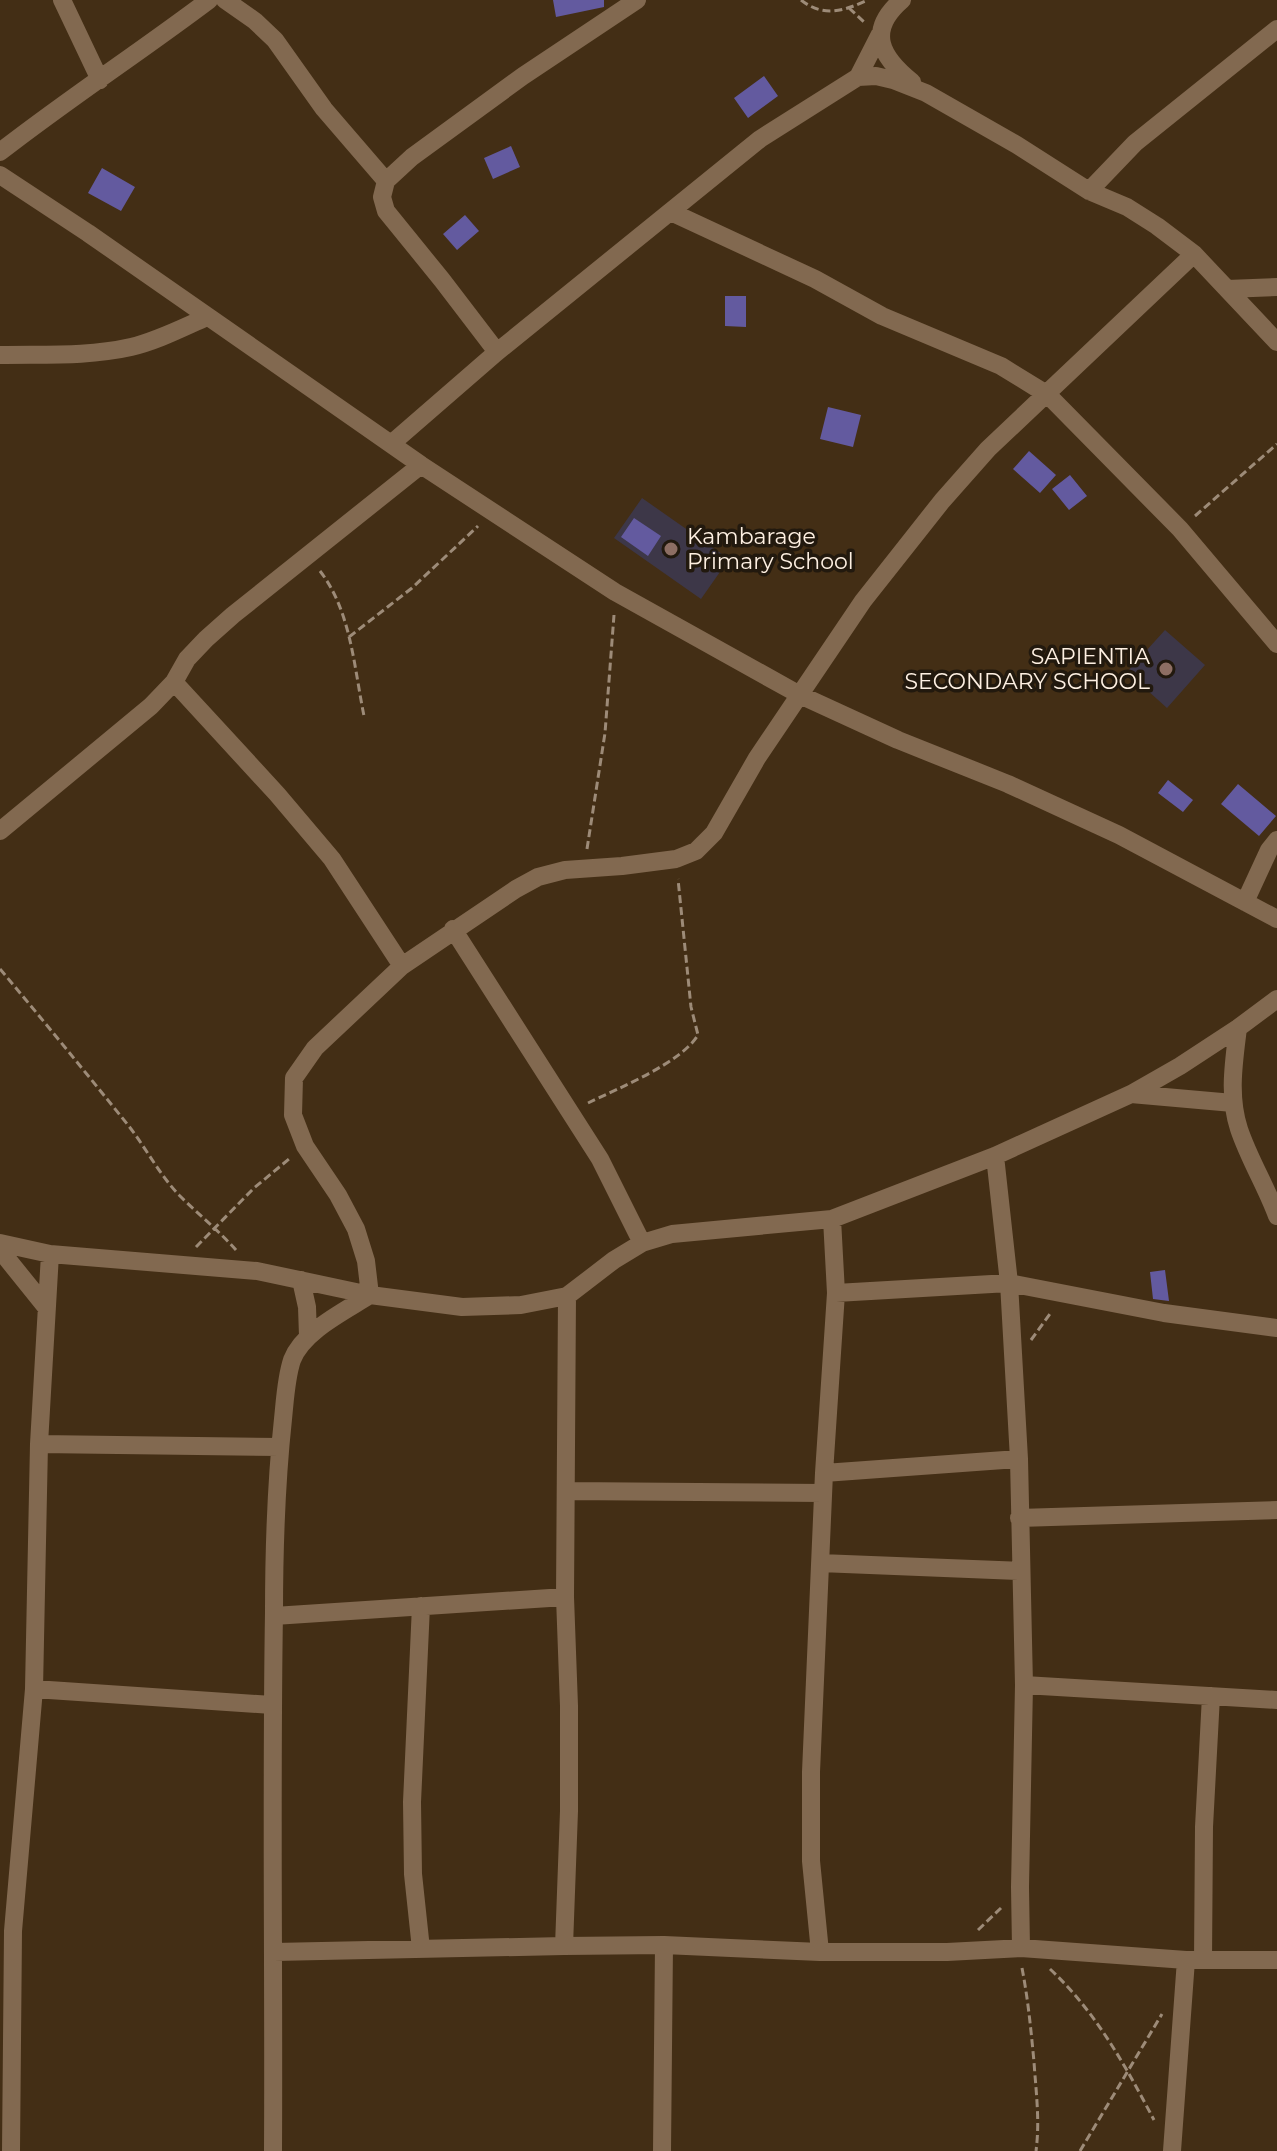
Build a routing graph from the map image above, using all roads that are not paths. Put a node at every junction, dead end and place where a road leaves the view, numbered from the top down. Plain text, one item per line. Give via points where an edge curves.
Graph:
1 (62, 0) edge
2 (209, 0) edge
3 (225, 0) edge
4 (637, 0) edge
5 (902, 0) edge
6 (1277, 29) edge
7 (880, 34) junction
8 (858, 77) junction
9 (100, 80) junction
10 (926, 93) junction
11 (0, 152) edge
12 (0, 175) edge
13 (386, 181) junction
14 (1089, 191) junction
15 (671, 212) junction
16 (1194, 254) junction
17 (1277, 287) edge
18 (1227, 289) junction
19 (207, 317) junction
20 (1277, 342) edge
21 (497, 352) junction
22 (0, 355) edge
23 (1048, 395) junction
24 (391, 444) junction
25 (421, 465) junction
26 (1277, 644) edge
27 (174, 682) junction
28 (800, 695) junction
29 (0, 831) edge
30 (1277, 840) edge
31 (1245, 902) junction
32 (1277, 919) edge
33 (453, 929) junction
34 (402, 966) junction
35 (1277, 999) edge
36 (1238, 1028) junction
37 (1131, 1094) junction
38 (1233, 1103) junction
39 (995, 1156) junction
40 (1277, 1216) edge
41 (832, 1219) junction
42 (0, 1243) edge
43 (642, 1243) junction
44 (0, 1250) edge
45 (50, 1254) junction
46 (301, 1280) junction
47 (1009, 1283) junction
48 (836, 1293) junction
49 (370, 1295) junction
50 (567, 1296) junction
51 (46, 1307) junction
52 (1277, 1328) edge
53 (308, 1336) junction
54 (39, 1444) junction
55 (280, 1447) junction
56 (1019, 1459) junction
57 (824, 1473) junction
58 (566, 1491) junction
59 (823, 1493) junction
60 (1277, 1510) edge
61 (1019, 1518) junction
62 (820, 1563) junction
63 (1021, 1571) junction
64 (565, 1597) junction
65 (421, 1606) junction
66 (274, 1616) junction
67 (1024, 1685) junction
68 (34, 1689) junction
69 (1211, 1696) junction
70 (1277, 1700) edge
71 (272, 1705) junction
72 (6, 1931) edge
73 (664, 1945) junction
74 (564, 1946) junction
75 (1020, 1948) junction
76 (421, 1949) junction
77 (274, 1952) junction
78 (820, 1952) junction
79 (1194, 1960) junction
80 (1277, 1960) edge
81 (11, 2151) edge
82 (273, 2151) edge
83 (662, 2151) edge
84 (1172, 2151) edge

1 - 9 street
2 - 9 street
3 - 13 street via 275,40 324,109
4 - 13 street via 523,76
5 - 7 street
6 - 14 street via 1135,143
7 - 8 street
7 - 10 street via 896,69
8 - 10 street via 876,76
8 - 15 street via 760,139
9 - 11 street
10 - 14 street
12 - 19 street
13 - 21 street via 386,211
14 - 16 street via 1127,207
15 - 21 street
15 - 23 street via 882,316 1001,366
16 - 18 street
16 - 23 street
17 - 18 street
18 - 20 street
19 - 22 street via 105,352
19 - 24 street
21 - 24 street
23 - 26 street via 1180,529
23 - 28 street via 988,449 942,501 863,601
24 - 25 street
25 - 27 street via 206,639
25 - 28 street via 615,592
27 - 29 street
27 - 34 street via 332,859
28 - 31 street via 1119,835
28 - 33 street via 714,833 696,851 676,859 538,877
30 - 31 street
31 - 32 street
33 - 34 street
33 - 43 street via 600,1159
34 - 49 street via 315,1048 294,1078 293,1115 305,1146 356,1229
35 - 36 street
36 - 37 street
36 - 38 street
37 - 38 street
37 - 39 street
38 - 40 street
39 - 41 street
39 - 47 street
41 - 43 street via 672,1234
41 - 48 street
42 - 45 street
43 - 50 street
44 - 51 street
45 - 46 street via 257,1271
45 - 51 street
46 - 49 street
46 - 53 street
47 - 48 street
47 - 52 street
47 - 56 street
48 - 57 street
49 - 50 street via 474,1307
49 - 53 street
50 - 58 street
51 - 54 street
53 - 55 street via 291,1362
54 - 55 street
54 - 68 street
55 - 66 street
56 - 57 street
56 - 61 street
57 - 59 street
58 - 59 street
58 - 64 street
59 - 62 street
60 - 61 street
61 - 63 street
62 - 63 street
62 - 78 street via 811,1772 811,1861
63 - 67 street
64 - 65 street
64 - 74 street via 569,1811
65 - 66 street
65 - 76 street via 412,1802
66 - 71 street
67 - 69 street
67 - 75 street
68 - 71 street
68 - 72 street
69 - 70 street
69 - 79 street
71 - 77 street
72 - 81 street
73 - 74 street
73 - 78 street
73 - 83 street
74 - 76 street
75 - 78 street
75 - 79 street
76 - 77 street
77 - 82 street
79 - 80 street
79 - 84 street

